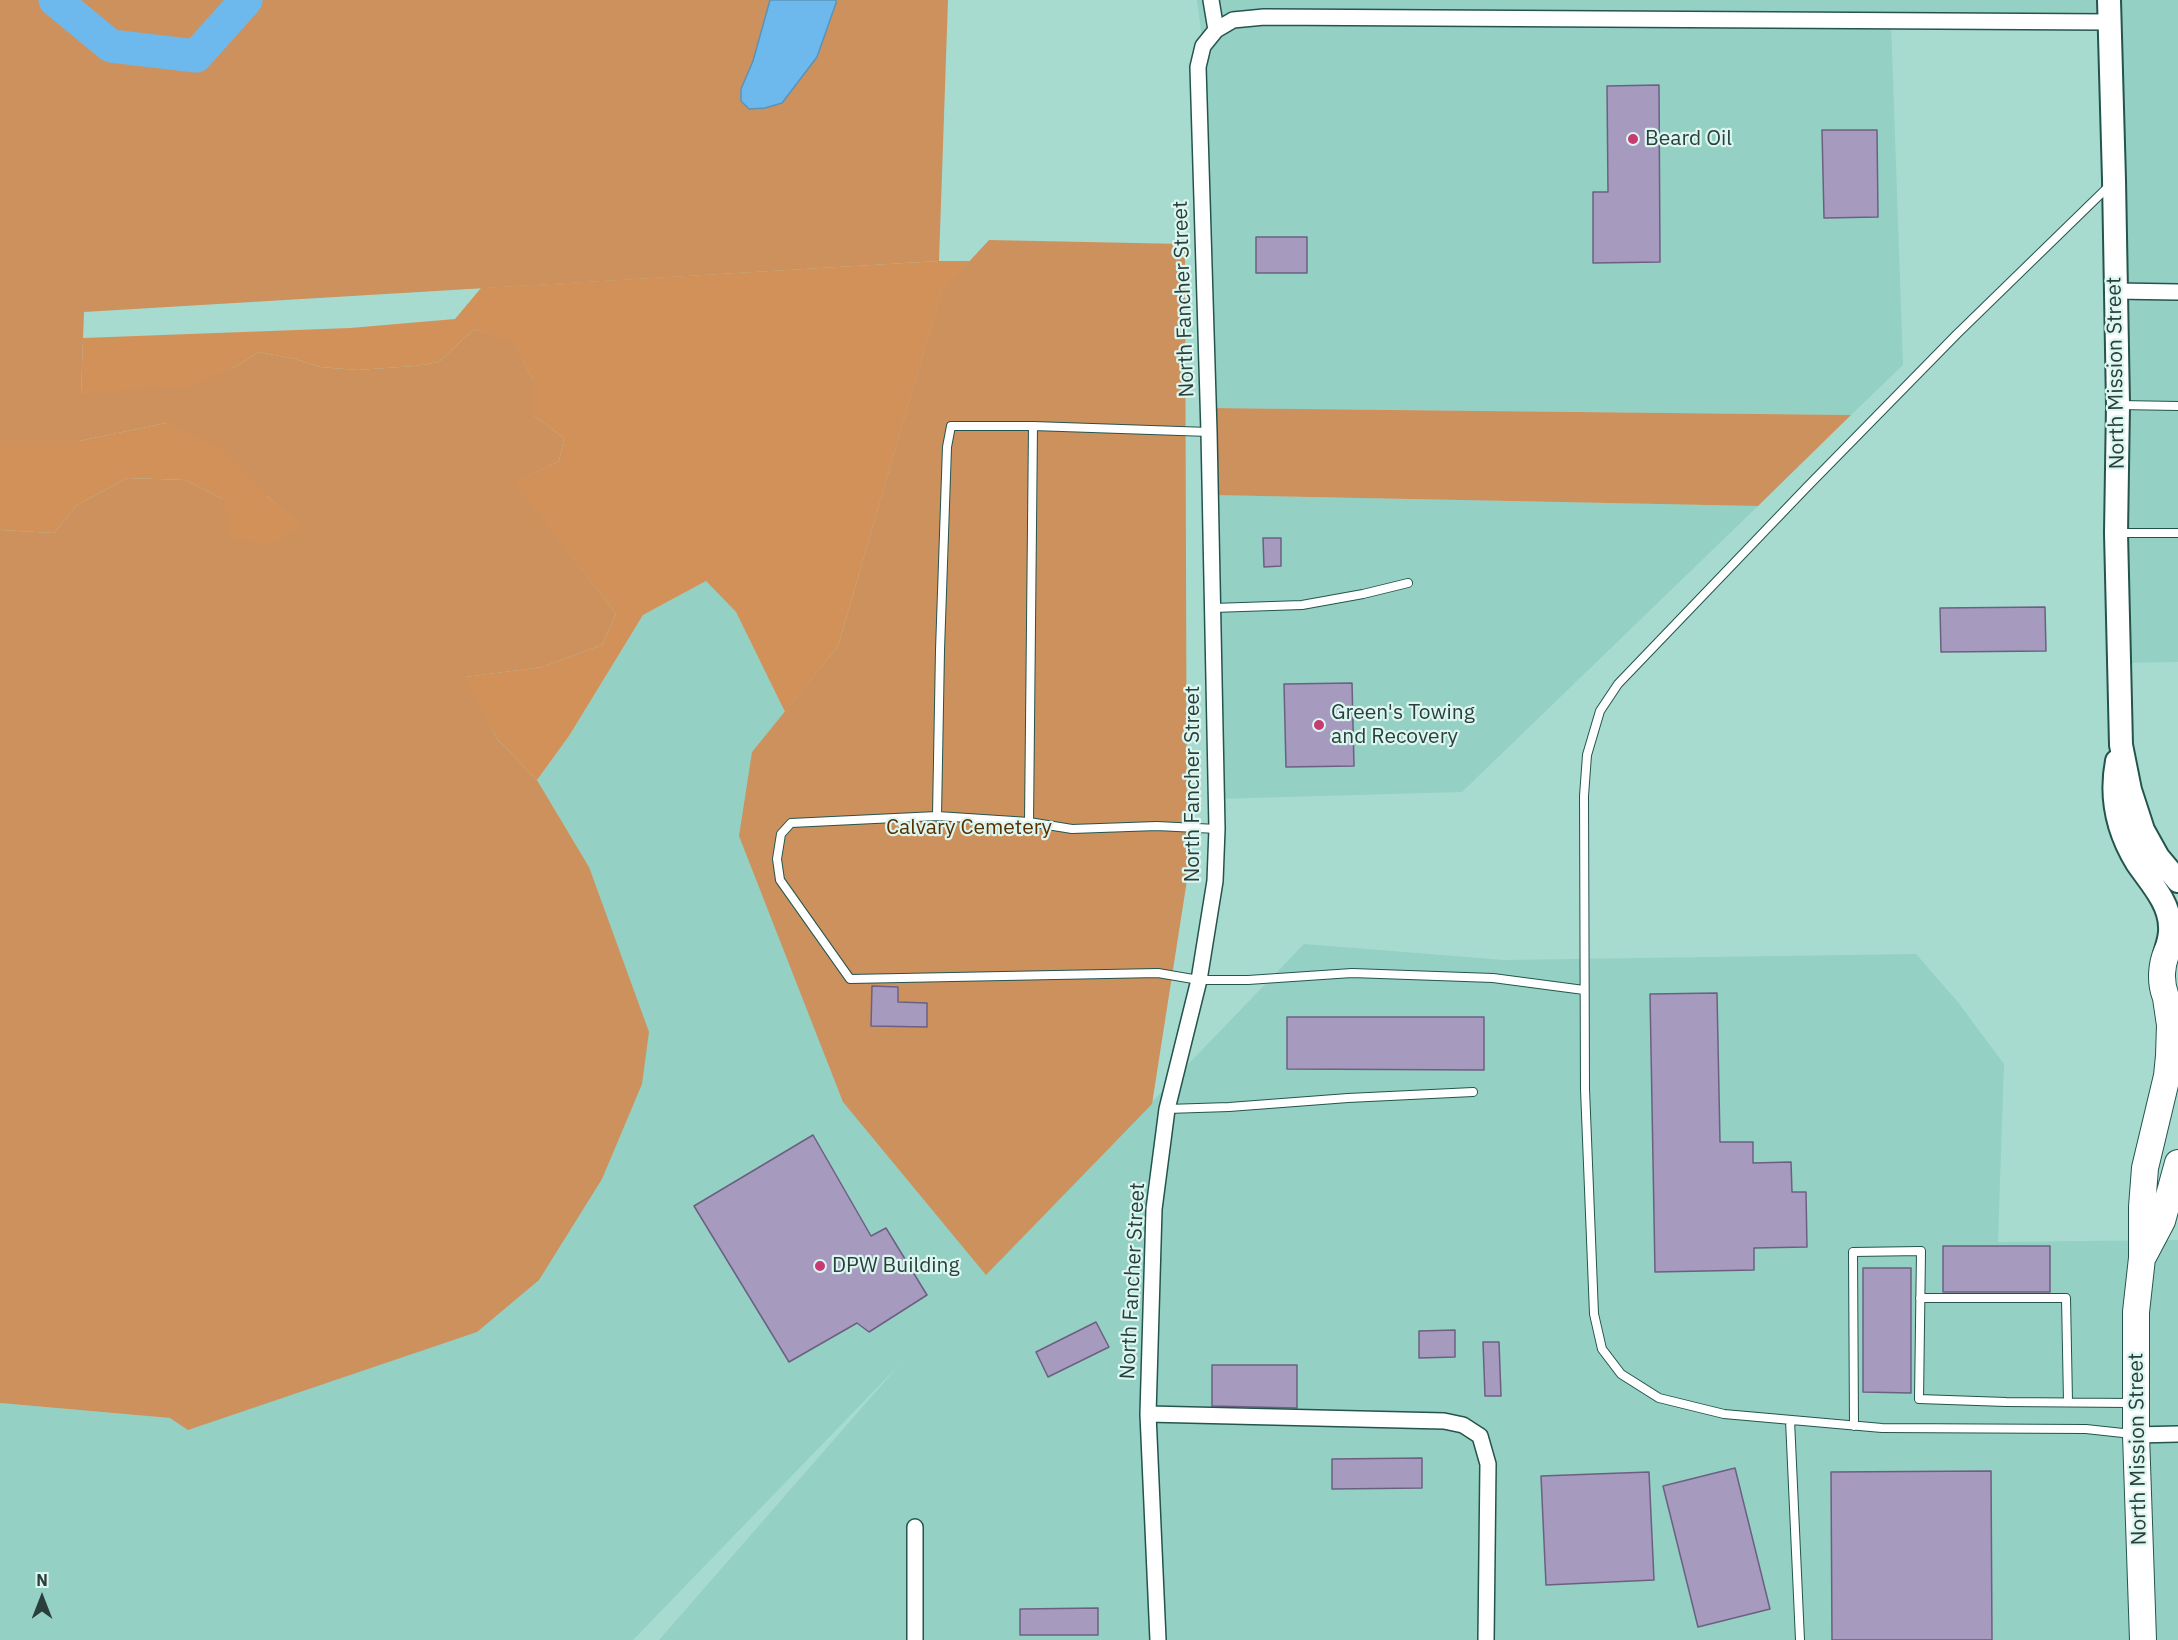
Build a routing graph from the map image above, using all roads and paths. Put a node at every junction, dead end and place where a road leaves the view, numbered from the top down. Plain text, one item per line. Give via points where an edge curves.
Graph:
1 (1211, 0) edge
2 (2109, 11) edge
3 (1216, 30) junction
4 (2114, 180) junction
5 (2115, 291) junction
6 (2178, 292) edge
7 (2118, 405) junction
8 (2178, 406) edge
9 (1033, 426) junction
10 (1209, 432) junction
11 (2116, 533) junction
12 (2178, 533) edge
13 (1408, 583) dead end
14 (1213, 608) junction
15 (2121, 745) junction
16 (938, 816) junction
17 (1029, 822) junction
18 (1217, 829) junction
19 (2178, 881) edge
20 (2171, 945) edge
21 (1199, 980) junction
22 (1584, 990) junction
23 (2172, 1007) edge
24 (1473, 1092) dead end
25 (1167, 1109) junction
26 (2178, 1163) edge
27 (2142, 1258) junction
28 (1920, 1298) junction
29 (2067, 1402) junction
30 (2136, 1403) junction
31 (1148, 1414) junction
32 (1790, 1420) junction
33 (1854, 1426) junction
34 (2178, 1434) edge
35 (2136, 1435) junction
36 (915, 1527) dead end
37 (915, 1640) edge
38 (1158, 1640) edge
39 (1486, 1640) edge
40 (1800, 1640) edge
41 (2143, 1640) edge

1 - 3 street
2 - 3 street via 1264,17 1233,20
2 - 4 main road, North Mission Street
3 - 10 street, North Fancher Street via 1203,46 1198,67
4 - 5 main road, North Mission Street
4 - 22 lane via 1807,486 1618,684 1600,711 1587,755 1584,796
5 - 6 street
5 - 7 main road, North Mission Street
7 - 8 lane
7 - 11 main road, North Mission Street
9 - 10 lane
9 - 16 lane via 951,426 940,650
9 - 17 lane
10 - 14 street, North Fancher Street
11 - 12 lane
11 - 15 main road, North Mission Street
13 - 14 lane via 1302,605
14 - 18 street, North Fancher Street
15 - 19 main road, North Mission Street via 2143,830
15 - 20 main road, North Mission Street via 2115,805 2130,849 2164,904
16 - 17 lane
16 - 21 lane via 791,822 781,834 777,859 780,880 850,979 1158,973
17 - 18 lane via 1072,829
18 - 21 street, North Fancher Street via 1215,881
20 - 23 main road, North Mission Street via 2161,977
21 - 22 lane via 1352,973 1493,978
21 - 25 street, North Fancher Street
22 - 32 lane via 1594,1314 1602,1349 1621,1374 1659,1398 1724,1414
23 - 27 main road, North Mission Street via 2165,1084 2142,1188
24 - 25 lane
25 - 31 street, North Fancher Street via 1154,1209
26 - 27 main road, North Mission Street via 2162,1221
27 - 30 main road, North Mission Street via 2136,1312
28 - 29 lane via 1919,1399
28 - 29 lane via 2066,1298
28 - 33 lane via 1921,1251 1853,1252
29 - 30 lane
30 - 35 main road, North Mission Street
31 - 38 street, North Fancher Street
31 - 39 street via 1444,1421 1463,1425 1480,1436 1488,1464
32 - 33 lane
32 - 40 lane
33 - 35 lane via 2086,1429
34 - 35 street
35 - 41 main road, North Mission Street
36 - 37 street

